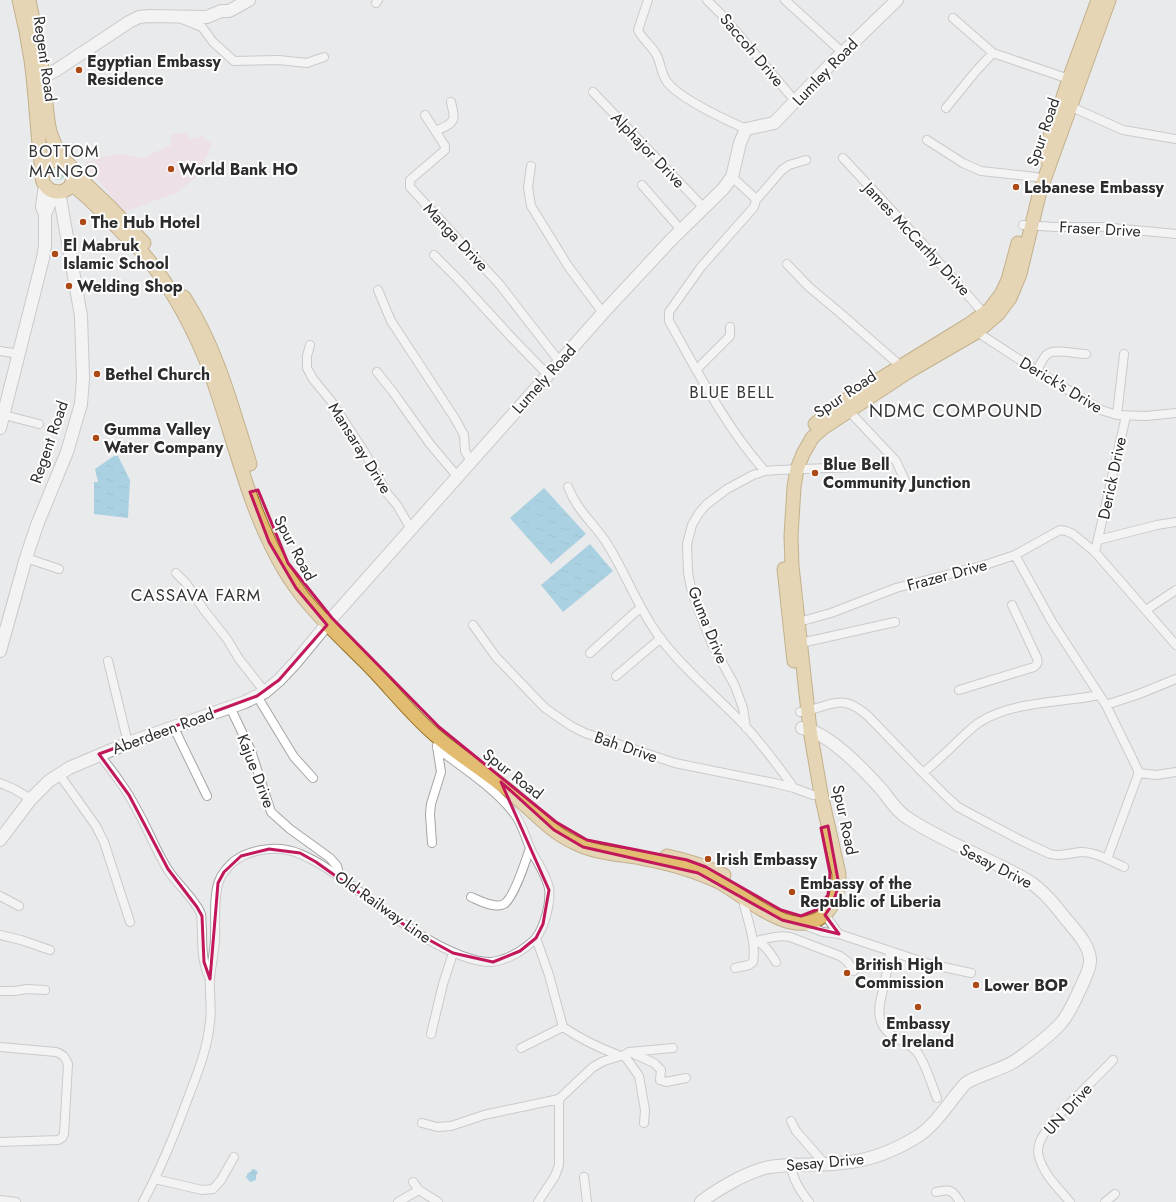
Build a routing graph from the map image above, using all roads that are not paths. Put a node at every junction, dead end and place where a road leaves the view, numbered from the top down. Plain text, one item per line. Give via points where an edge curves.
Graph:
1 (19, 0) edge
2 (29, 0) edge
3 (249, 0) edge
4 (648, 0) edge
5 (707, 0) edge
6 (785, 0) edge
7 (897, 0) edge
8 (1098, 0) edge
9 (1109, 0) edge
10 (176, 17) junction
11 (953, 18) dead end
12 (842, 53) junction
13 (993, 53) junction
14 (1084, 55) junction
15 (324, 57) dead end
16 (38, 78) junction
17 (1069, 79) junction
18 (593, 92) dead end
19 (451, 102) dead end
20 (796, 102) junction
21 (1066, 104) junction
22 (946, 108) dead end
23 (425, 115) dead end
24 (746, 129) junction
25 (436, 131) junction
26 (1176, 139) edge
27 (927, 140) dead end
28 (843, 158) dead end
29 (61, 160) junction
30 (806, 160) dead end
31 (531, 166) dead end
32 (42, 170) junction
33 (732, 177) junction
34 (72, 178) junction
35 (642, 185) dead end
36 (1037, 186) junction
37 (53, 189) junction
38 (756, 200) junction
39 (704, 208) junction
40 (1027, 225) junction
41 (681, 230) junction
42 (1176, 234) edge
43 (434, 256) dead end
44 (787, 264) dead end
45 (378, 290) dead end
46 (603, 313) junction
47 (987, 317) junction
48 (730, 327) dead end
49 (977, 332) junction
50 (310, 345) dead end
51 (0, 351) edge
52 (19, 354) junction
53 (1086, 354) dead end
54 (1124, 354) dead end
55 (559, 362) junction
56 (905, 369) junction
57 (696, 370) junction
58 (1037, 371) junction
59 (377, 372) dead end
60 (548, 374) junction
61 (5, 391) edge
62 (848, 410) junction
63 (1176, 413) edge
64 (4, 415) junction
65 (1117, 415) junction
66 (1126, 416) junction
67 (39, 424) dead end
68 (0, 428) edge
69 (470, 461) junction
70 (853, 467) dead end
71 (793, 469) junction
72 (765, 471) junction
73 (458, 476) junction
74 (907, 485) dead end
75 (568, 487) dead end
76 (1176, 522) edge
77 (411, 529) junction
78 (1098, 540) junction
79 (1095, 552) junction
80 (1014, 555) junction
81 (26, 558) junction
82 (59, 569) dead end
83 (176, 573) dead end
84 (1176, 590) edge
85 (1012, 604) dead end
86 (641, 606) junction
87 (1146, 610) junction
88 (330, 621) junction
89 (895, 622) dead end
90 (794, 623) junction
91 (473, 625) dead end
92 (661, 638) junction
93 (802, 643) junction
94 (1176, 645) edge
95 (0, 651) edge
96 (590, 653) dead end
97 (798, 657) junction
98 (108, 661) dead end
99 (616, 676) dead end
100 (1176, 679) edge
101 (959, 690) dead end
102 (261, 694) junction
103 (1099, 695) junction
104 (1106, 705) junction
105 (230, 707) junction
106 (804, 711) junction
107 (173, 726) junction
108 (746, 728) junction
109 (806, 729) junction
110 (434, 734) junction
111 (128, 743) junction
112 (437, 748) junction
113 (99, 754) junction
114 (1176, 772) edge
115 (923, 773) junction
116 (59, 774) junction
117 (1138, 774) junction
118 (313, 778) dead end
119 (0, 783) edge
120 (794, 788) junction
121 (817, 794) junction
122 (207, 796) dead end
123 (31, 799) junction
124 (824, 827) junction
125 (0, 840) edge
126 (432, 844) dead end
127 (596, 846) junction
128 (530, 848) junction
129 (1107, 859) junction
130 (1124, 867) dead end
131 (340, 878) junction
132 (0, 896) edge
133 (742, 896) junction
134 (471, 897) dead end
135 (19, 906) dead end
136 (824, 915) junction
137 (130, 922) dead end
138 (801, 924) junction
139 (839, 934) junction
140 (0, 935) edge
141 (536, 938) junction
142 (755, 941) junction
143 (50, 950) dead end
144 (890, 951) junction
145 (453, 953) junction
146 (776, 962) dead end
147 (735, 968) dead end
148 (854, 971) dead end
149 (971, 973) dead end
150 (210, 980) junction
151 (45, 990) dead end
152 (0, 991) edge
153 (563, 1027) junction
154 (431, 1034) dead end
155 (0, 1047) edge
156 (521, 1048) dead end
157 (673, 1048) dead end
158 (624, 1054) junction
159 (1113, 1060) dead end
160 (686, 1078) dead end
161 (559, 1098) junction
162 (937, 1098) dead end
163 (791, 1121) dead end
164 (422, 1123) dead end
165 (644, 1123) dead end
166 (0, 1142) edge
167 (234, 1157) dead end
168 (824, 1164) junction
169 (790, 1165) junction
170 (584, 1177) dead end
171 (155, 1179) junction
172 (413, 1182) dead end
173 (419, 1190) junction
174 (936, 1192) dead end
175 (1115, 1194) dead end
176 (0, 1200) edge
177 (16, 1202) edge
178 (143, 1202) edge
179 (398, 1202) edge
180 (438, 1202) edge
181 (538, 1202) edge
182 (587, 1202) edge
183 (701, 1202) edge
184 (809, 1202) edge
185 (960, 1202) edge
186 (1070, 1202) edge
187 (1105, 1202) edge

1 - 16 main road, Regent Road
2 - 16 main road, Regent Road via 37,39
3 - 10 street via 229,11 221,11 207,17
4 - 24 street via 638,30 658,56 668,84 697,104
5 - 20 street, Saccoh Drive
6 - 12 street
7 - 12 street, Lumley Road
8 - 14 main road, Spur Road
9 - 14 main road, Spur Road
10 - 15 street via 202,27 213,42 234,60 279,60 307,64
10 - 16 street via 139,17 55,71
11 - 13 street
12 - 20 street, Lumley Road
13 - 17 street
13 - 22 street
14 - 17 main road, Spur Road
14 - 21 main road, Spur Road
16 - 29 main road, Regent Road via 48,122
16 - 32 main road, Regent Road via 37,128
17 - 21 main road, Spur Road
18 - 39 street, Alphajor Drive
19 - 25 street via 454,117 452,122
20 - 24 street, Lumley Road via 774,123
21 - 26 street via 1123,130
21 - 36 main road, Spur Road
23 - 25 street, Manga Drive
24 - 33 street, Lumely Road
25 - 55 street, Manga Drive via 445,150 410,180 410,187 500,285
27 - 36 street via 972,168
28 - 47 street, James McCarthy Drive via 924,244
29 - 32 main road via 50,161
29 - 34 main road via 69,164
30 - 38 street via 782,170
31 - 46 street via 528,187 531,206 568,266
32 - 37 main road via 42,176
33 - 38 street
33 - 39 street, Lumely Road
34 - 37 main road via 66,190
34 - 88 main road, Spur Road via 171,277 192,308 214,353 224,382 254,491 288,563
35 - 41 street
36 - 40 main road, Spur Road
37 - 52 street via 42,207 45,214 45,246
37 - 81 street, Regent Road via 82,316 83,392 73,433
38 - 57 street via 754,207 701,267 669,312 669,321
39 - 41 street, Lumely Road
40 - 42 street, Fraser Drive via 1103,227
40 - 47 main road, Spur Road via 1008,280
41 - 46 street, Lumely Road
43 - 60 street
44 - 56 street via 809,288
45 - 69 street via 391,321 461,429 465,438 465,452
46 - 55 street, Lumely Road
47 - 49 main road, Spur Road
47 - 56 main road, Spur Road via 968,325
48 - 57 street via 730,336
49 - 56 main road, Spur Road
49 - 58 street, Derick's Drive
50 - 77 street, Mansaray Drive via 307,368 313,379 331,401 365,453 386,492
51 - 52 street
52 - 61 street
53 - 58 street via 1050,352
54 - 65 street
55 - 60 street, Lumely Road
56 - 62 main road, Spur Road
56 - 71 main road, Spur Road via 841,403 817,421 795,451
57 - 72 street via 747,449
58 - 65 street, Derick's Drive via 1101,410
59 - 73 street via 430,444
60 - 69 street, Lumely Road
61 - 64 street
62 - 71 main road, Spur Road via 812,438
62 - 74 street via 896,461
63 - 66 street, Derick's Drive
64 - 67 street
64 - 68 street
65 - 66 street, Derick's Drive
66 - 78 street, Derick Drive
69 - 73 street, Lumely Road
70 - 71 street, Guma Drive
71 - 72 street, Guma Drive
71 - 90 main road, Spur Road via 784,514
72 - 108 street, Guma Drive via 727,489 707,504 692,525 687,544 688,573 697,606 712,644 735,686 743,708
73 - 77 street, Lumely Road
75 - 86 street via 578,508 605,541
76 - 78 street, Derick Drive
77 - 88 street, Lumely Road
78 - 79 street, Derick Drive
79 - 80 street, Frazer Drive via 1073,534 1060,530
79 - 87 street, Frazer Drive
80 - 90 street, Frazer Drive via 896,588
80 - 103 street via 1052,622
81 - 82 street
81 - 95 street, Regent Road
83 - 102 street via 226,639
84 - 87 street
85 - 101 street via 1037,658 1037,664
86 - 92 street
86 - 96 street
87 - 94 street, Frazer Drive
88 - 102 street, Aberdeen Road via 279,680
88 - 110 main road, Spur Road via 406,707
88 - 127 main road, Spur Road via 372,658 442,730 565,829
89 - 93 street
90 - 93 main road, Spur Road
90 - 97 main road, Spur Road
91 - 120 street, Bah Drive via 512,674 545,708 571,726 675,763
92 - 99 street
92 - 108 street
93 - 97 main road, Spur Road
97 - 106 main road, Spur Road
98 - 111 street
100 - 104 street
102 - 105 street, Aberdeen Road
102 - 118 street via 294,757
103 - 104 street
103 - 115 street via 996,714 979,722
104 - 117 street
105 - 107 street, Aberdeen Road
105 - 131 street, Kajue Drive via 251,751 271,812 330,858 337,866
106 - 109 main road, Spur Road
106 - 115 street via 837,702 848,702 860,708
107 - 111 street, Aberdeen Road
107 - 122 street
108 - 120 street
109 - 121 main road, Spur Road
109 - 168 street, Sesay Drive via 839,749 907,818 957,846 1028,880 1041,890 1080,937 1091,959 1072,1006 1055,1030 1016,1060 966,1083 929,1128 916,1138 874,1157 849,1163
110 - 112 street
110 - 127 main road, Spur Road via 499,782 554,830 569,840
111 - 113 street, Aberdeen Road
112 - 126 street via 441,772 431,804
112 - 128 street, Old Railway Line via 485,785 516,814
113 - 116 street, Aberdeen Road
113 - 150 street, Old Railway Line via 129,795 168,869 202,916 204,962
114 - 117 street
115 - 129 street via 947,797 971,814 1022,841 1056,856 1082,852
116 - 123 street, Aberdeen Road
116 - 137 street via 96,826
117 - 129 street
119 - 123 street
120 - 121 street, Bah Drive
121 - 124 main road, Spur Road
123 - 125 street, Aberdeen Road
124 - 127 main road, Spur Road via 830,874 828,895 823,904 809,914 801,916 791,915 725,876 687,860
124 - 136 main road, Spur Road via 838,868 839,885 832,905
127 - 133 main road, Spur Road via 698,873
128 - 134 street via 516,886 504,904 496,906
128 - 141 street, Old Railway Line via 549,890 548,908
129 - 130 street
131 - 145 street, Old Railway Line via 413,931
131 - 150 street, Old Railway Line via 300,853 269,850 241,856 224,872 218,883 214,958
132 - 135 street
133 - 138 main road, Spur Road via 782,920
133 - 142 street
136 - 138 main road
136 - 139 street
138 - 139 street via 823,932
139 - 144 street
140 - 143 street
141 - 145 street, Old Railway Line via 520,951 494,962
141 - 153 street
142 - 146 street via 771,954
142 - 147 street via 753,962
142 - 148 street via 782,935 790,937 840,956
144 - 149 street via 936,966
144 - 162 street via 879,1006 880,1018 885,1029 894,1038 917,1052
145 - 154 street
150 - 171 street, Old Railway Line via 211,1018 207,1046 173,1139
151 - 152 street
153 - 156 street
153 - 158 street via 594,1046
155 - 166 street via 56,1052 62,1054 68,1064 62,1138
157 - 158 street
158 - 160 street via 654,1063 661,1070 660,1080 666,1082
158 - 161 street via 593,1067
158 - 165 street via 639,1076 645,1110
159 - 186 street, UN Drive via 1054,1120 1039,1144 1039,1156 1045,1171
161 - 164 street via 484,1115 451,1126 437,1127
161 - 181 street via 559,1165
163 - 168 street via 796,1131
167 - 171 street via 213,1189 202,1190
168 - 169 street, Sesay Drive
169 - 183 street, Sesay Drive via 764,1168 751,1173 709,1195
169 - 184 street via 798,1188
170 - 182 street
171 - 178 street, Old Railway Line
172 - 173 street
173 - 179 street
173 - 180 street
174 - 185 street via 951,1190
175 - 187 street
176 - 177 street

